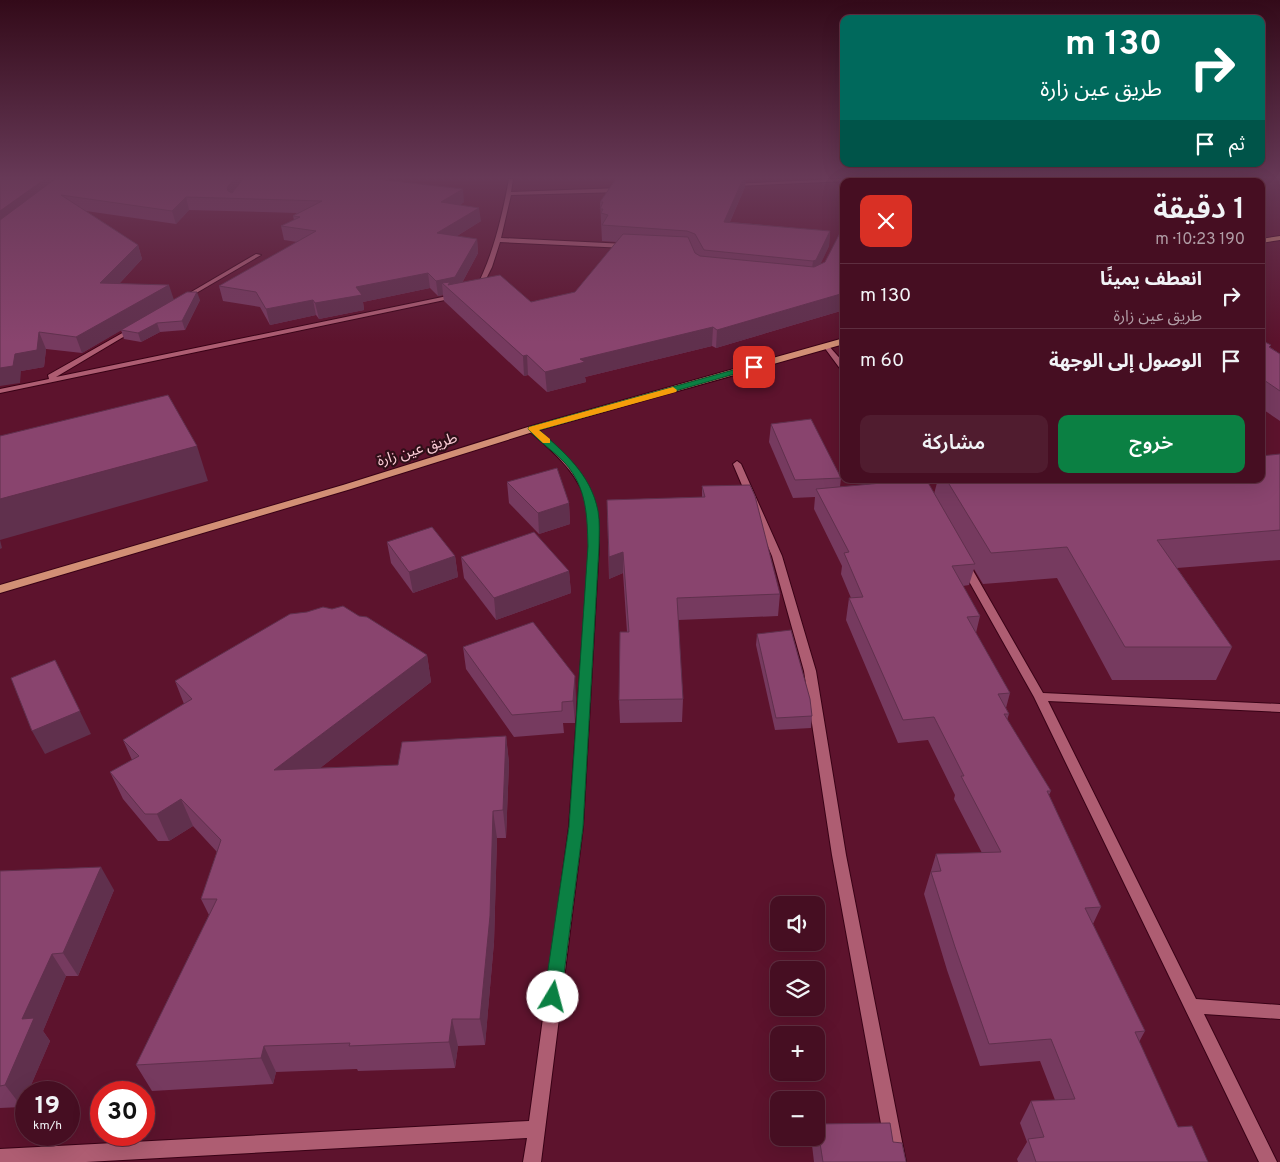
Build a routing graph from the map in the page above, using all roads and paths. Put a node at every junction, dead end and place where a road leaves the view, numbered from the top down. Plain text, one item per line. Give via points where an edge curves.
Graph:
1 (499, 233) edge
2 (1280, 238) edge
3 (497, 240) junction
4 (1265, 240) edge
5 (636, 247) edge
6 (258, 255) dead end
7 (181, 300) edge
8 (138, 326) edge
9 (840, 342) edge
10 (826, 346) junction
11 (840, 363) edge
12 (43, 381) junction
13 (0, 391) edge
14 (532, 429) junction
15 (737, 464) dead end
16 (959, 554) edge
17 (0, 589) edge
18 (1040, 697) junction
19 (1280, 708) edge
20 (1193, 1006) junction
21 (1280, 1012) edge
22 (535, 1129) junction
23 (0, 1158) edge
24 (532, 1162) edge
25 (897, 1162) edge
26 (1268, 1162) edge

1 - 3 street
2 - 4 main road
3 - 5 street
3 - 12 street via 481,286 470,293
6 - 7 street
8 - 12 street
9 - 10 main road, طريق عين زارة
10 - 11 street
10 - 14 main road, طريق عين زارة
12 - 13 street
14 - 17 main road, طريق عين زارة
14 - 22 street via 568,461 584,482 592,511 594,546 576,827
15 - 25 street via 777,556 810,670 838,856
16 - 18 street
18 - 19 street
18 - 20 street
20 - 21 street
20 - 26 street
22 - 23 street
22 - 24 street

